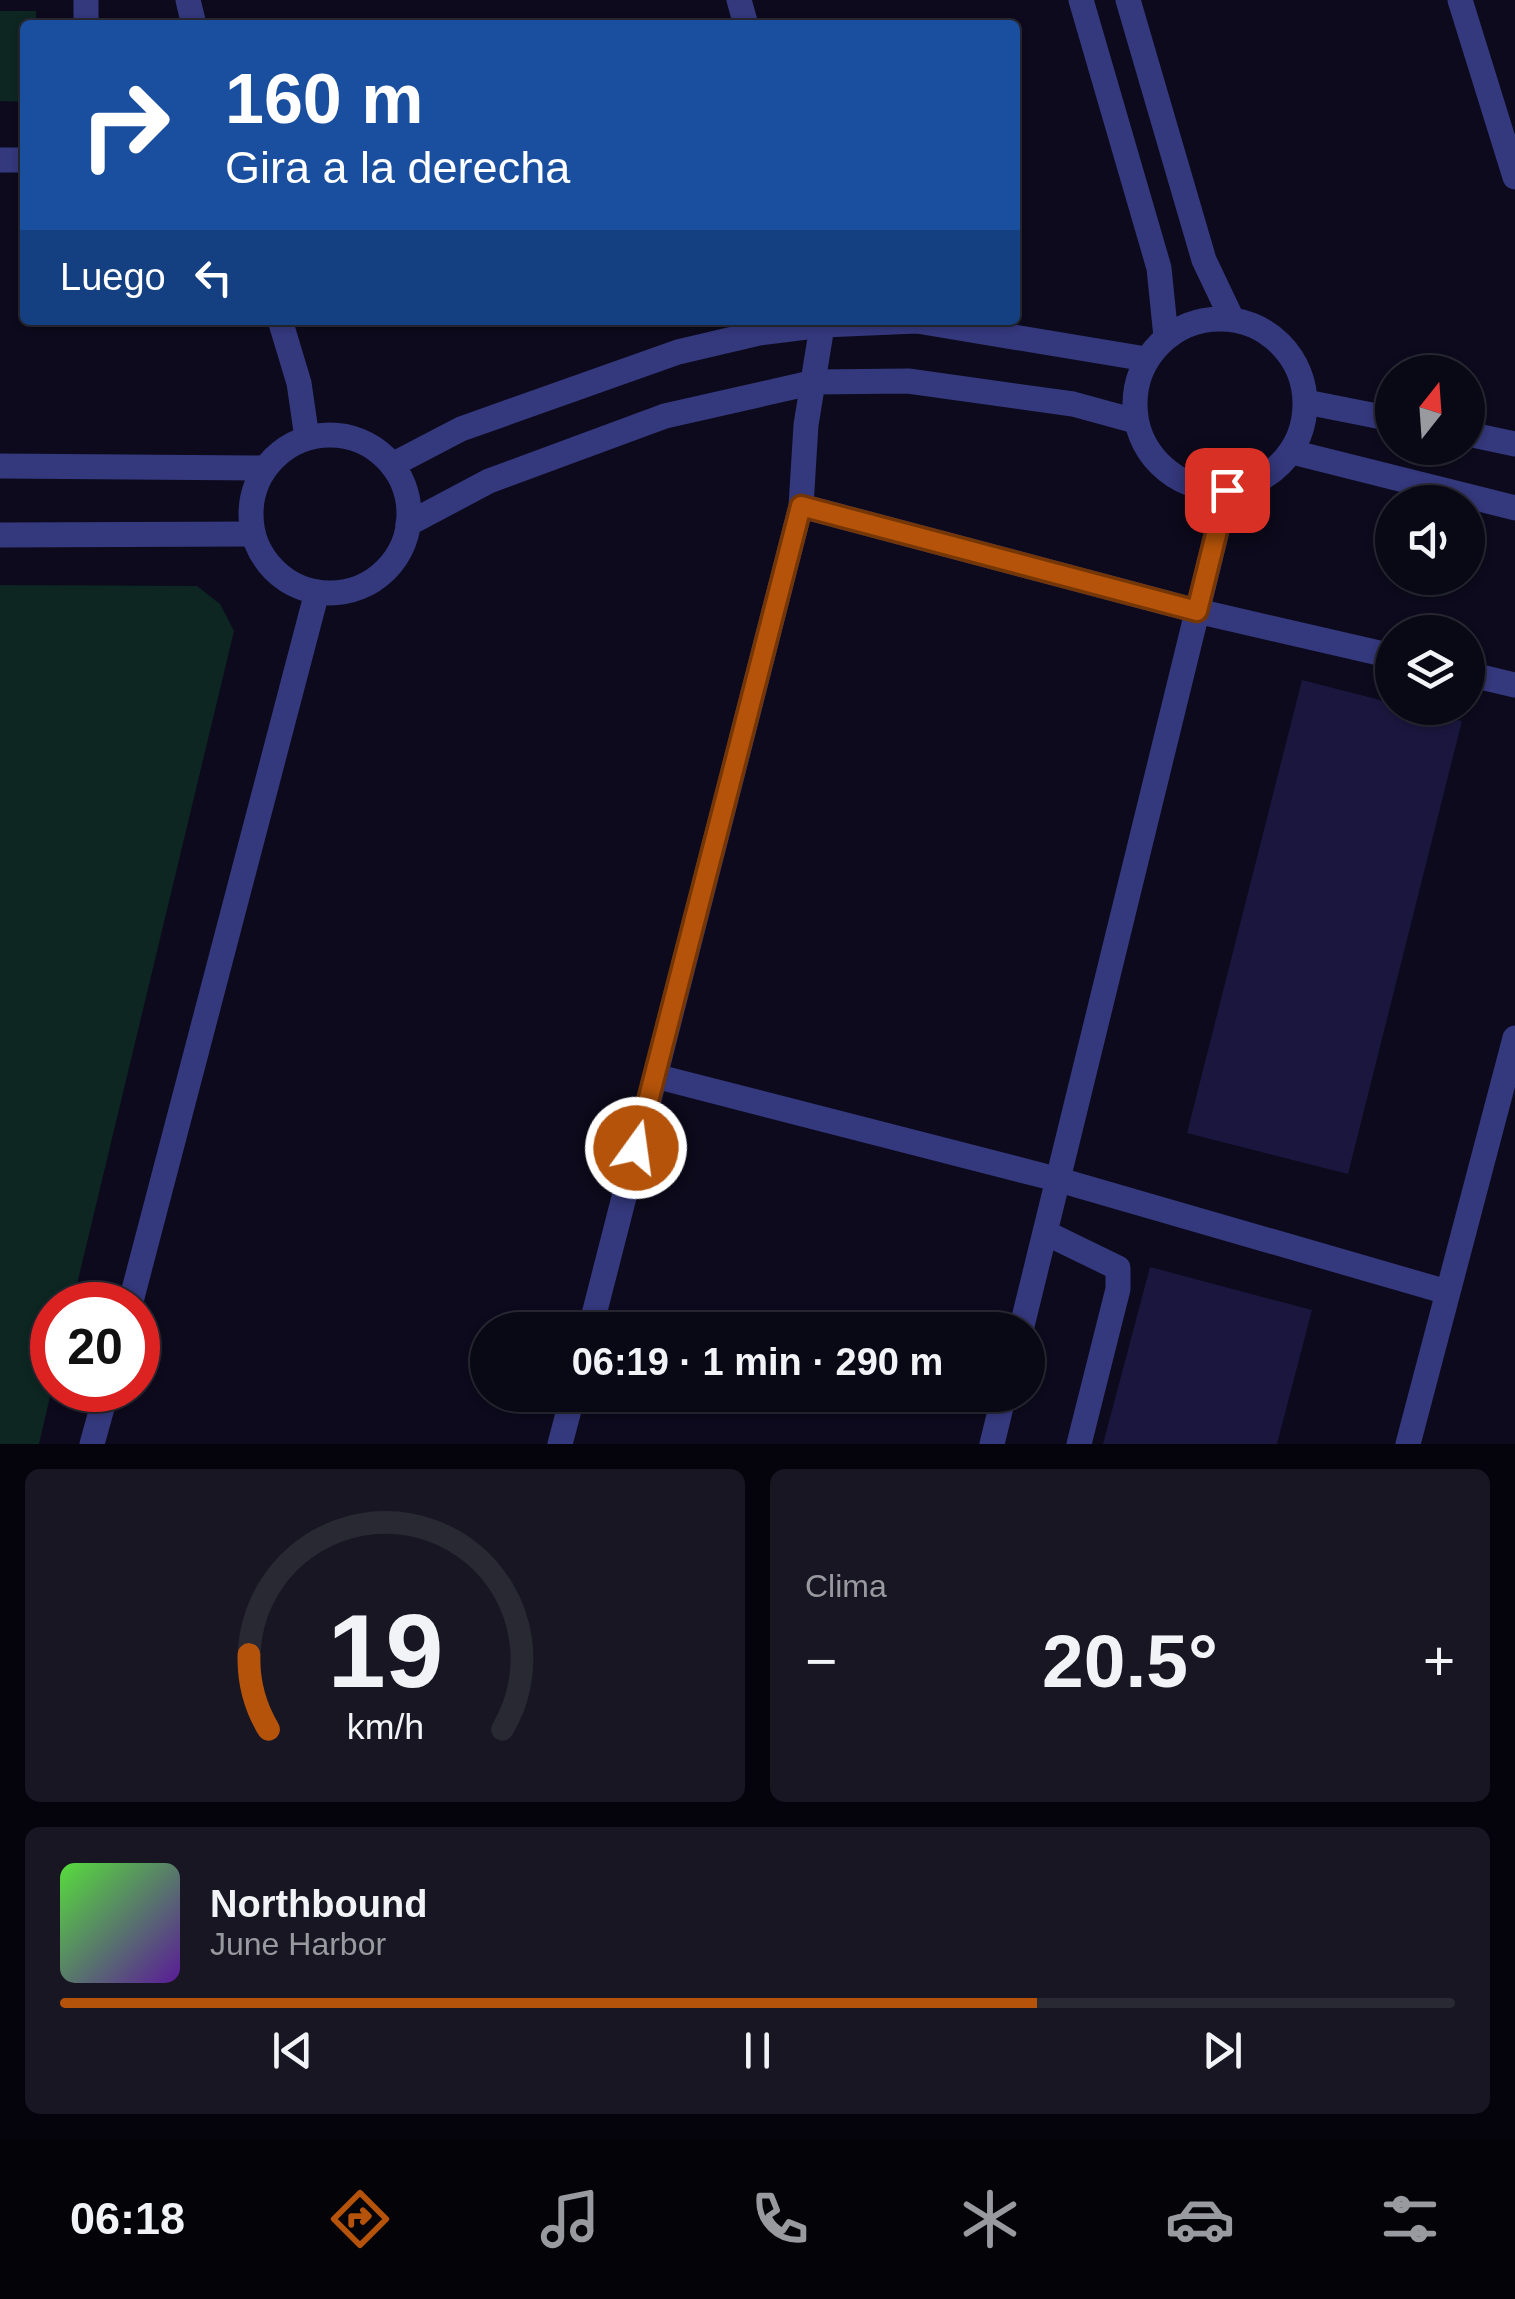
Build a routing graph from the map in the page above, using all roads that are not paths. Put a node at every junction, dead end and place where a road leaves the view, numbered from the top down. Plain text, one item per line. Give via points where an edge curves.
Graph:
1 (1080, 0) edge
2 (1128, 0) edge
3 (1460, 0) edge
4 (1515, 177) edge
5 (1232, 319) junction
6 (282, 325) edge
7 (806, 325) edge
8 (823, 325) edge
9 (941, 325) edge
10 (1166, 337) junction
11 (1146, 359) junction
12 (815, 382) junction
13 (1306, 402) junction
14 (1375, 416) edge
15 (1135, 421) junction
16 (307, 438) junction
17 (1485, 438) edge
18 (1515, 444) edge
19 (1292, 452) junction
20 (392, 465) junction
21 (0, 466) edge
22 (263, 468) junction
23 (1227, 490) junction
24 (801, 506) junction
25 (1515, 508) edge
26 (408, 524) junction
27 (0, 534) edge
28 (253, 534) junction
29 (317, 592) junction
30 (1197, 611) junction
31 (1375, 652) edge
32 (1485, 678) edge
33 (1515, 685) edge
34 (1515, 1038) edge
35 (655, 1076) junction
36 (1056, 1179) junction
37 (1046, 1233) junction
38 (136, 1282) edge
39 (1447, 1292) junction
40 (595, 1312) edge
41 (1026, 1312) edge
42 (101, 1412) edge
43 (568, 1412) edge
44 (1000, 1412) edge
45 (92, 1444) edge
46 (560, 1444) edge
47 (992, 1444) edge
48 (1079, 1444) edge
49 (1408, 1444) edge

1 - 10 lane via 1160,268
2 - 5 lane via 1204,260
3 - 4 lane
5 - 10 lane via 1208,319
5 - 13 lane via 1276,338 1302,378
6 - 16 lane
7 - 20 lane via 678,352 462,430
8 - 12 lane
9 - 11 lane
10 - 11 lane
11 - 15 lane
12 - 15 lane via 908,381 1072,404
12 - 24 lane
12 - 26 lane via 664,416 489,481
13 - 14 lane
13 - 19 lane
15 - 23 lane via 1144,444 1179,480
16 - 20 lane via 354,438
16 - 22 lane
17 - 18 lane
19 - 23 lane via 1252,484
19 - 25 lane
20 - 26 lane via 403,483
21 - 22 lane
22 - 28 lane via 250,512
23 - 30 lane
24 - 30 lane
24 - 35 lane
26 - 29 lane via 403,545 377,578 338,593
27 - 28 lane
28 - 29 lane via 276,572
29 - 38 lane
30 - 31 lane
30 - 36 lane
32 - 33 lane
34 - 39 lane
35 - 36 lane
35 - 40 lane
36 - 37 lane
36 - 39 lane
37 - 41 lane
37 - 48 lane via 1118,1268
39 - 49 lane
42 - 45 lane
43 - 46 lane
44 - 47 lane

